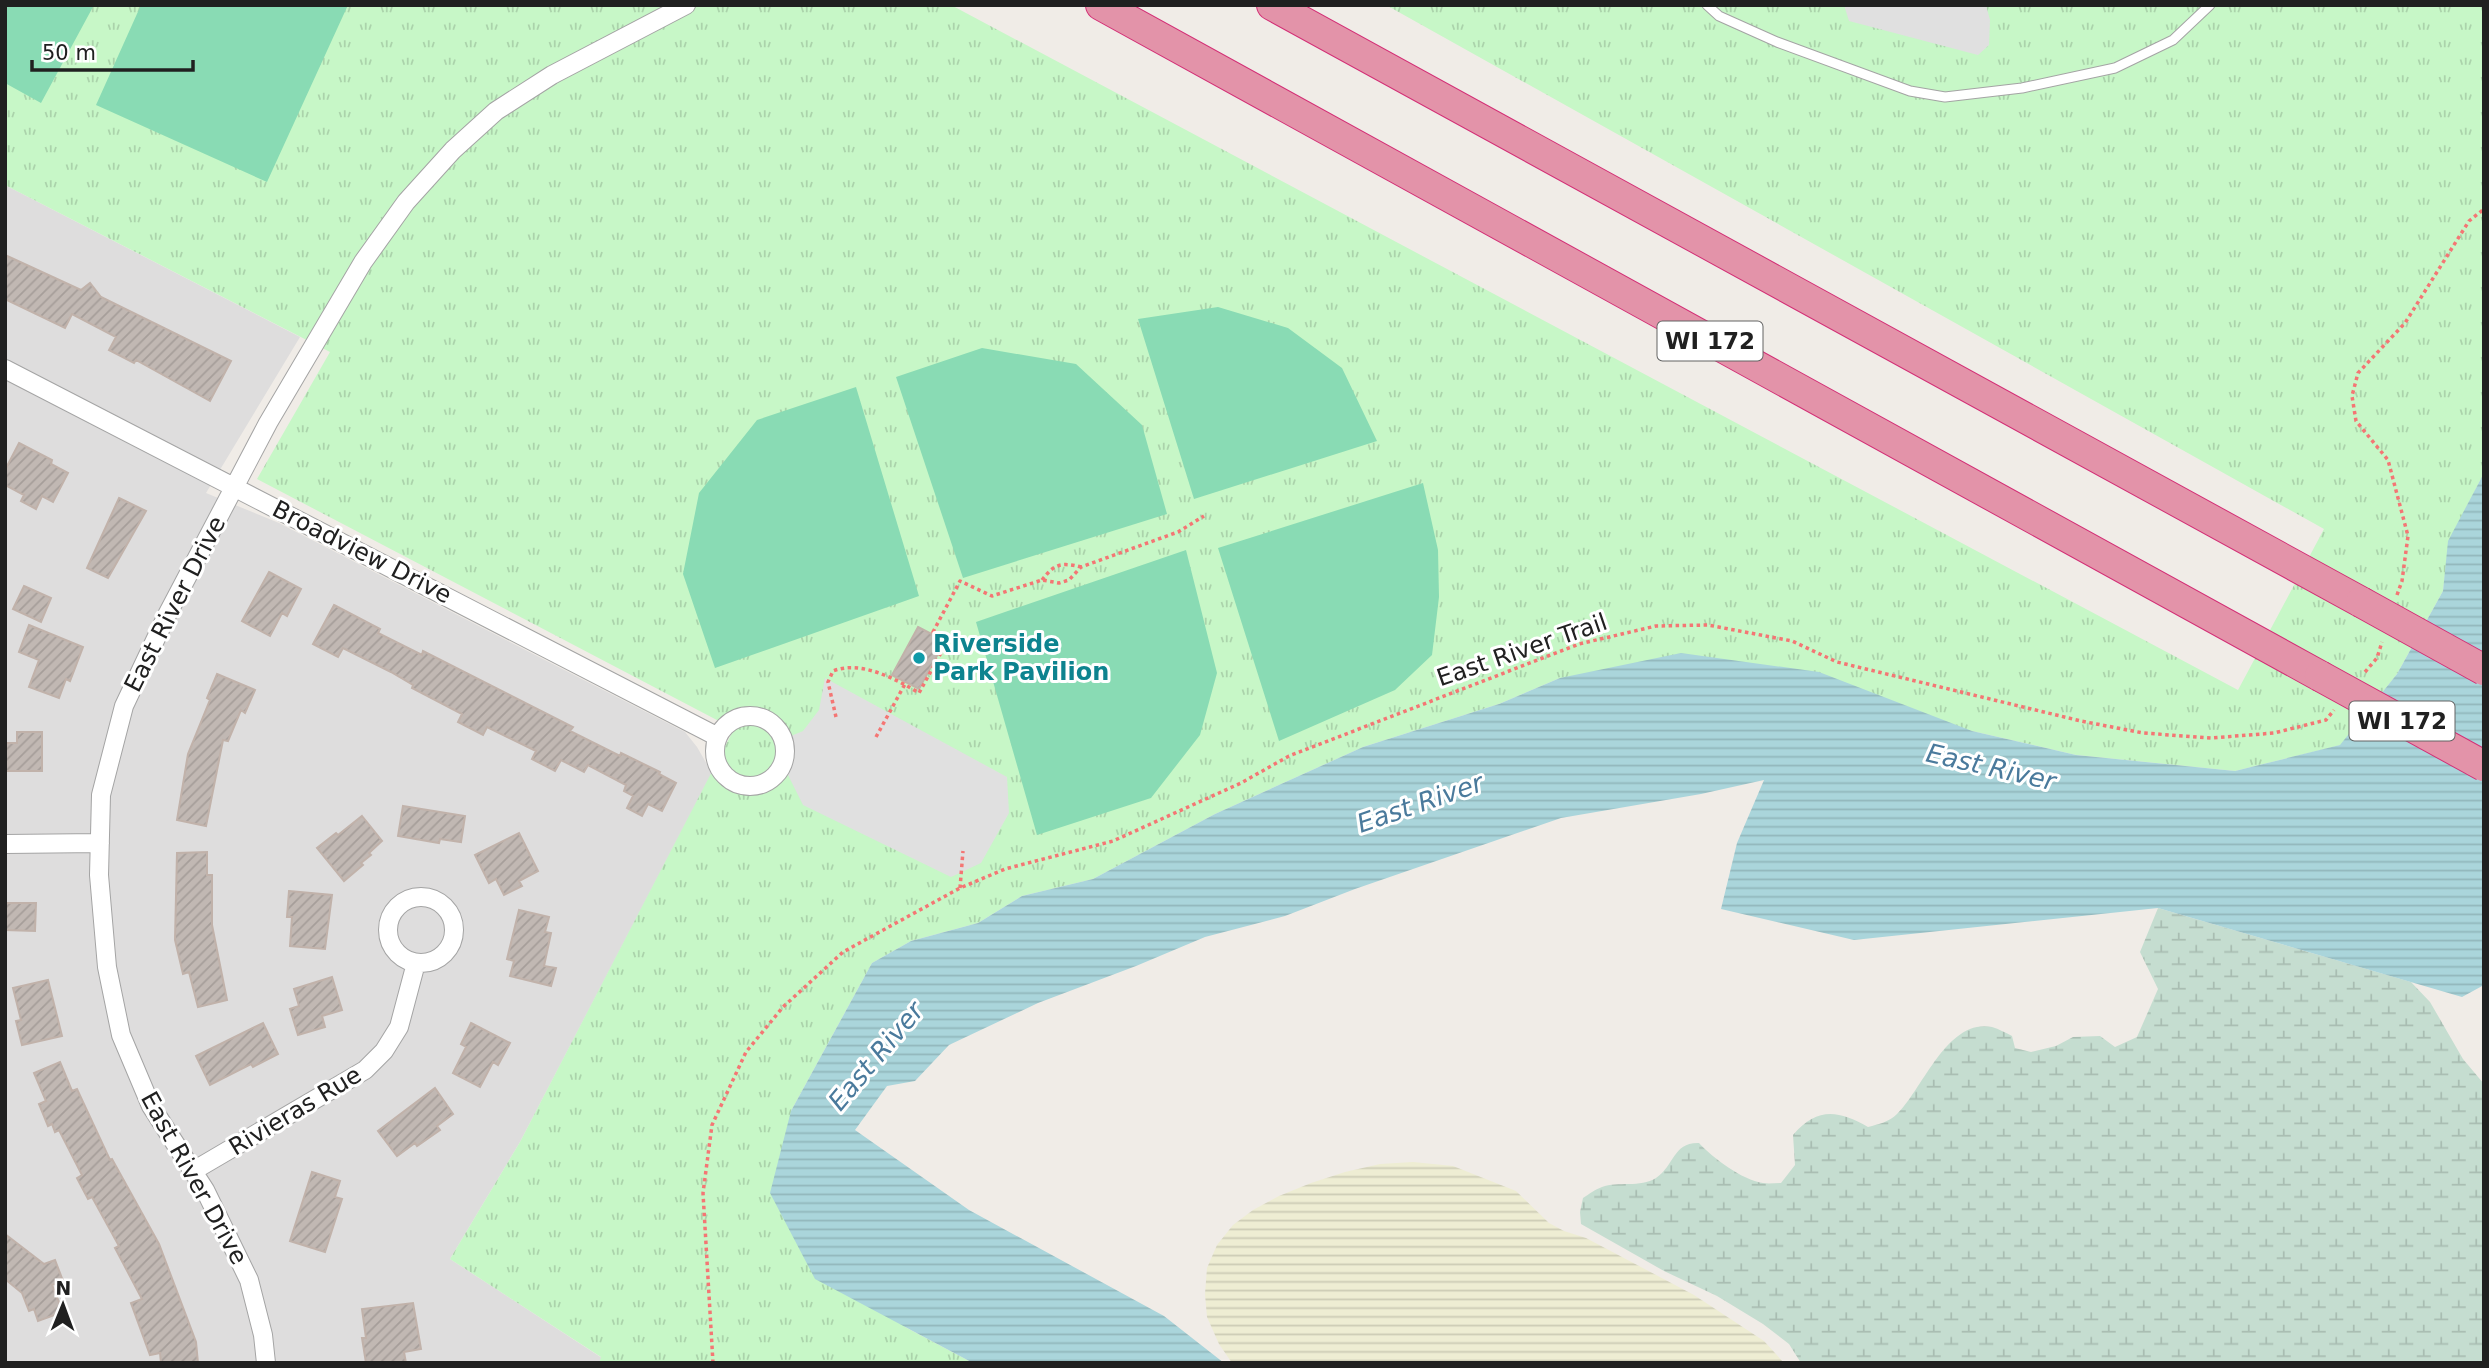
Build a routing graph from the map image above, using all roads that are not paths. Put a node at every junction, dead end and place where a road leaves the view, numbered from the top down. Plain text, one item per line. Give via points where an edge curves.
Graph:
1 (1101, 5) edge
2 (1272, 5) edge
3 (1707, 5) edge
4 (2210, 5) edge
5 (676, 8) edge
6 (5, 369) edge
7 (235, 486) junction
8 (2484, 670) edge
9 (718, 737) dead end
10 (2484, 766) edge
11 (100, 843) junction
12 (5, 844) edge
13 (416, 963) dead end
14 (193, 1171) junction
15 (266, 1363) edge

1 - 10 highway, WI 172, bridge
2 - 8 highway, bridge
3 - 4 lane via 1719,16 1777,41 1910,92 1945,97 2066,81 2115,68 2173,40
5 - 7 street, East River Drive via 552,75 496,111 453,150 406,202 363,262
6 - 7 street, Broadview Drive
7 - 9 street, Broadview Drive
7 - 11 street, East River Drive via 124,706 101,795
11 - 12 street
11 - 14 street, East River Drive via 107,967 121,1035 151,1106
13 - 14 street, Rivieras Rue via 399,1027 365,1070
14 - 15 street, East River Drive via 249,1280 264,1335

